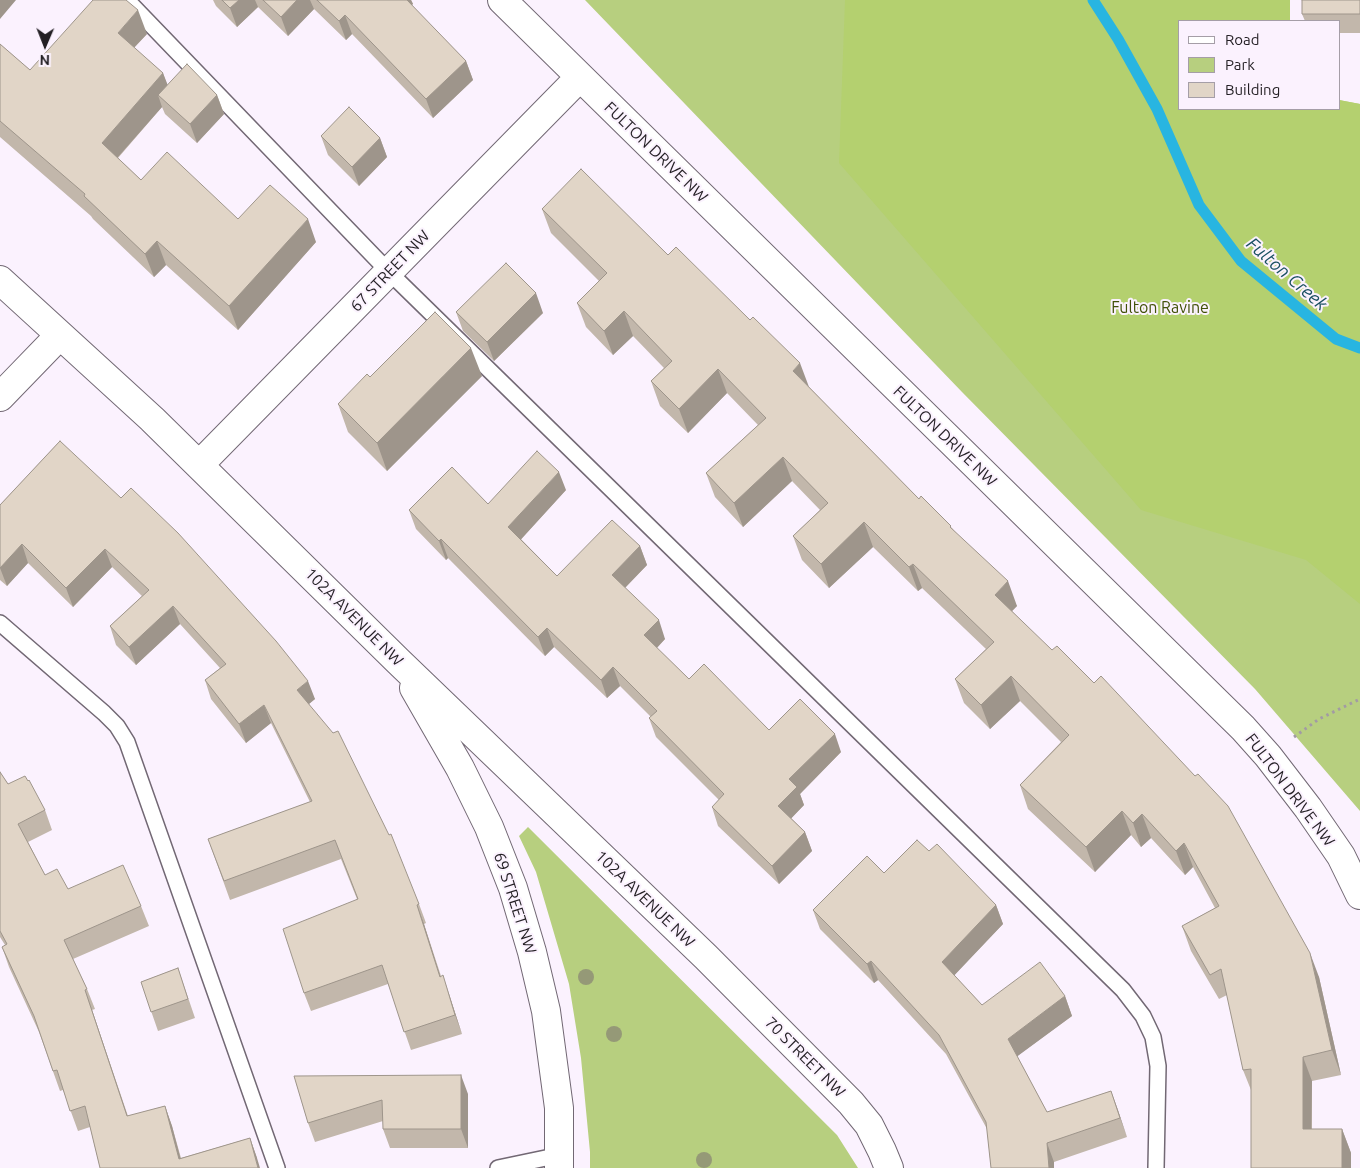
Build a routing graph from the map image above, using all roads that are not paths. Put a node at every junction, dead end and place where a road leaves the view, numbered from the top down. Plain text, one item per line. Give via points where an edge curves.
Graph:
1 (128, 0) edge
2 (502, 0) edge
3 (580, 77) junction
4 (389, 272) junction
5 (0, 280) edge
6 (60, 335) junction
7 (0, 397) edge
8 (199, 464) junction
9 (0, 623) edge
10 (398, 661) junction
11 (1360, 896) edge
12 (706, 957) joint
13 (559, 1161) edge
14 (277, 1168) edge
15 (498, 1168) edge
16 (888, 1168) edge
17 (1156, 1168) edge

1 - 4 lane
2 - 3 street, FULTON DRIVE NW
3 - 4 street, 67 STREET NW
3 - 11 street, FULTON DRIVE NW via 1243,728 1308,808 1341,856
4 - 8 street, 67 STREET NW
4 - 17 lane via 1123,990 1143,1016 1153,1037 1158,1066
5 - 6 street, 102A AVENUE NW
6 - 7 street
6 - 8 street, 102A AVENUE NW
8 - 10 street, 102A AVENUE NW
9 - 14 lane via 104,713 127,742
10 - 12 street, 102A AVENUE NW
10 - 13 street, 69 STREET NW via 460,768 489,827 513,888 546,1011 558,1108
12 - 16 street, 70 STREET NW via 851,1103 869,1125
13 - 15 lane

